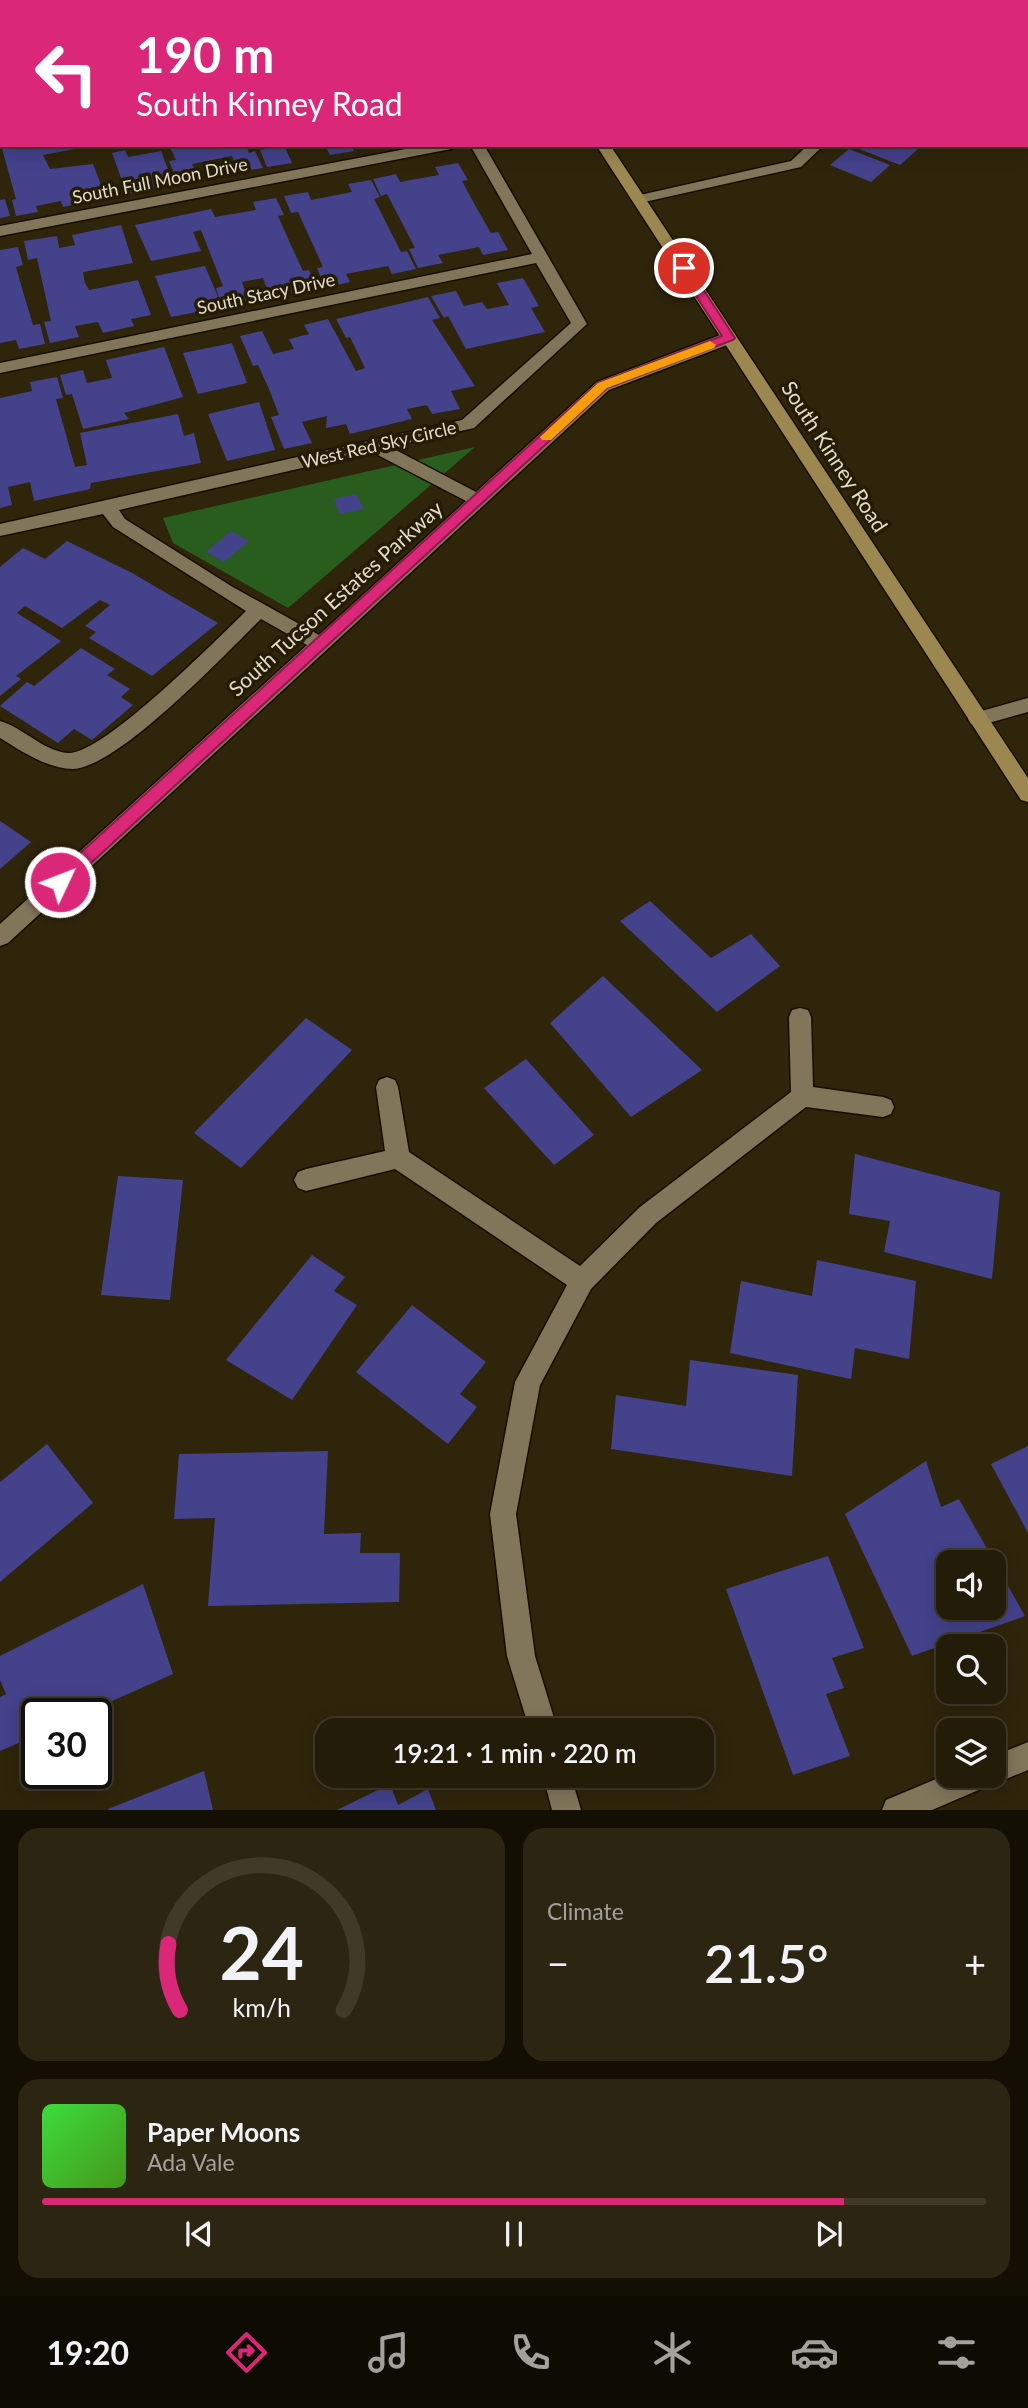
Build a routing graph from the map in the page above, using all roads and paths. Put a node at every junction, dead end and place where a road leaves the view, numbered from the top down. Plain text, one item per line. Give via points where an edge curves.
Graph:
1 (441, 147) edge
2 (478, 147) edge
3 (604, 147) edge
4 (815, 147) edge
5 (640, 199) junction
6 (0, 231) edge
7 (541, 257) junction
8 (729, 338) junction
9 (0, 368) edge
10 (374, 446) junction
11 (478, 500) junction
12 (107, 507) junction
13 (0, 530) edge
14 (260, 610) junction
15 (320, 644) junction
16 (1028, 705) edge
17 (978, 719) junction
18 (0, 728) edge
19 (1028, 794) edge
20 (0, 937) edge
21 (800, 1017) dead end
22 (387, 1087) dead end
23 (802, 1096) junction
24 (883, 1107) dead end
25 (398, 1158) junction
26 (306, 1180) dead end
27 (582, 1281) junction
28 (540, 1718) edge
29 (1028, 1756) edge
30 (1006, 1765) edge
31 (561, 1788) edge
32 (949, 1788) edge
33 (567, 1810) edge
34 (896, 1810) edge

1 - 6 street, South Full Moon Drive
2 - 7 street, West Red Sky Circle
3 - 5 main road, South Kinney Road
4 - 5 street via 796,164
5 - 8 main road, South Kinney Road
7 - 9 street, South Stacy Drive
7 - 10 street, West Red Sky Circle via 579,324 468,424
8 - 11 street, South Tucson Estates Parkway via 603,386
8 - 17 main road, South Kinney Road
10 - 11 street
10 - 12 street, West Red Sky Circle
11 - 15 street, South Tucson Estates Parkway
12 - 13 street, West Red Sky Circle
12 - 14 street via 119,523
14 - 15 street
14 - 18 street via 112,744 77,762 40,753
15 - 20 street, South Tucson Estates Parkway
16 - 17 street
17 - 19 main road, South Kinney Road
21 - 23 street
22 - 25 street
23 - 24 street
23 - 27 street via 648,1215
25 - 26 street
25 - 27 street
27 - 28 street via 528,1382 503,1514 521,1656
29 - 30 street
31 - 33 street
32 - 34 street

